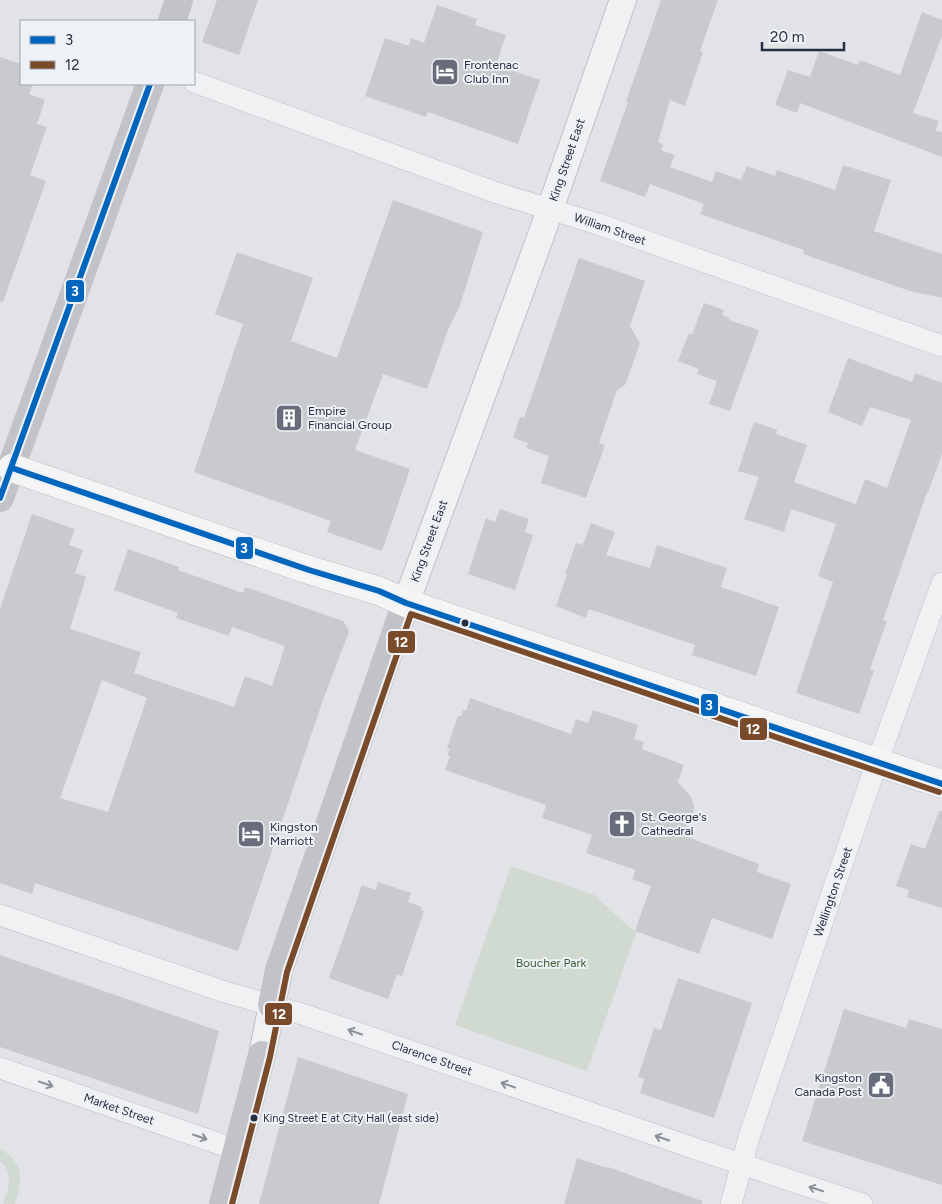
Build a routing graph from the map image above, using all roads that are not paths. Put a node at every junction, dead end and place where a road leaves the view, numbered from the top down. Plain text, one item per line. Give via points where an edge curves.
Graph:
1 (179, 0) edge
2 (623, 0) edge
3 (172, 20) edge
4 (195, 82) edge
5 (150, 85) edge
6 (550, 210) junction
7 (942, 346) edge
8 (6, 466) edge
9 (0, 498) edge
10 (942, 583) edge
11 (406, 603) junction
12 (878, 762) junction
13 (942, 784) edge
14 (0, 915) edge
15 (272, 1004) junction
16 (262, 1055) joint
17 (0, 1068) edge
18 (237, 1150) junction
19 (742, 1164) junction
20 (223, 1204) edge
21 (731, 1204) edge
22 (862, 1204) edge

1 - 3 main road
2 - 6 street, King Street East
4 - 6 street, William Street via 498,194
5 - 8 main road
6 - 7 street, William Street via 598,224
6 - 11 street, King Street East
8 - 9 main road
8 - 11 main road via 379,591
10 - 12 street, Wellington Street
11 - 12 main road
11 - 15 main road, King Street East via 279,970
12 - 13 main road
12 - 19 street, Wellington Street
14 - 15 street, Clarence Street via 225,992
15 - 16 street, King Street East
19 -> 15 street, Clarence Street
16 - 18 main road, King Street East
17 -> 18 street, Market Street
18 - 20 main road, King Street East
19 - 21 street, Wellington Street
22 -> 19 street, Clarence Street

